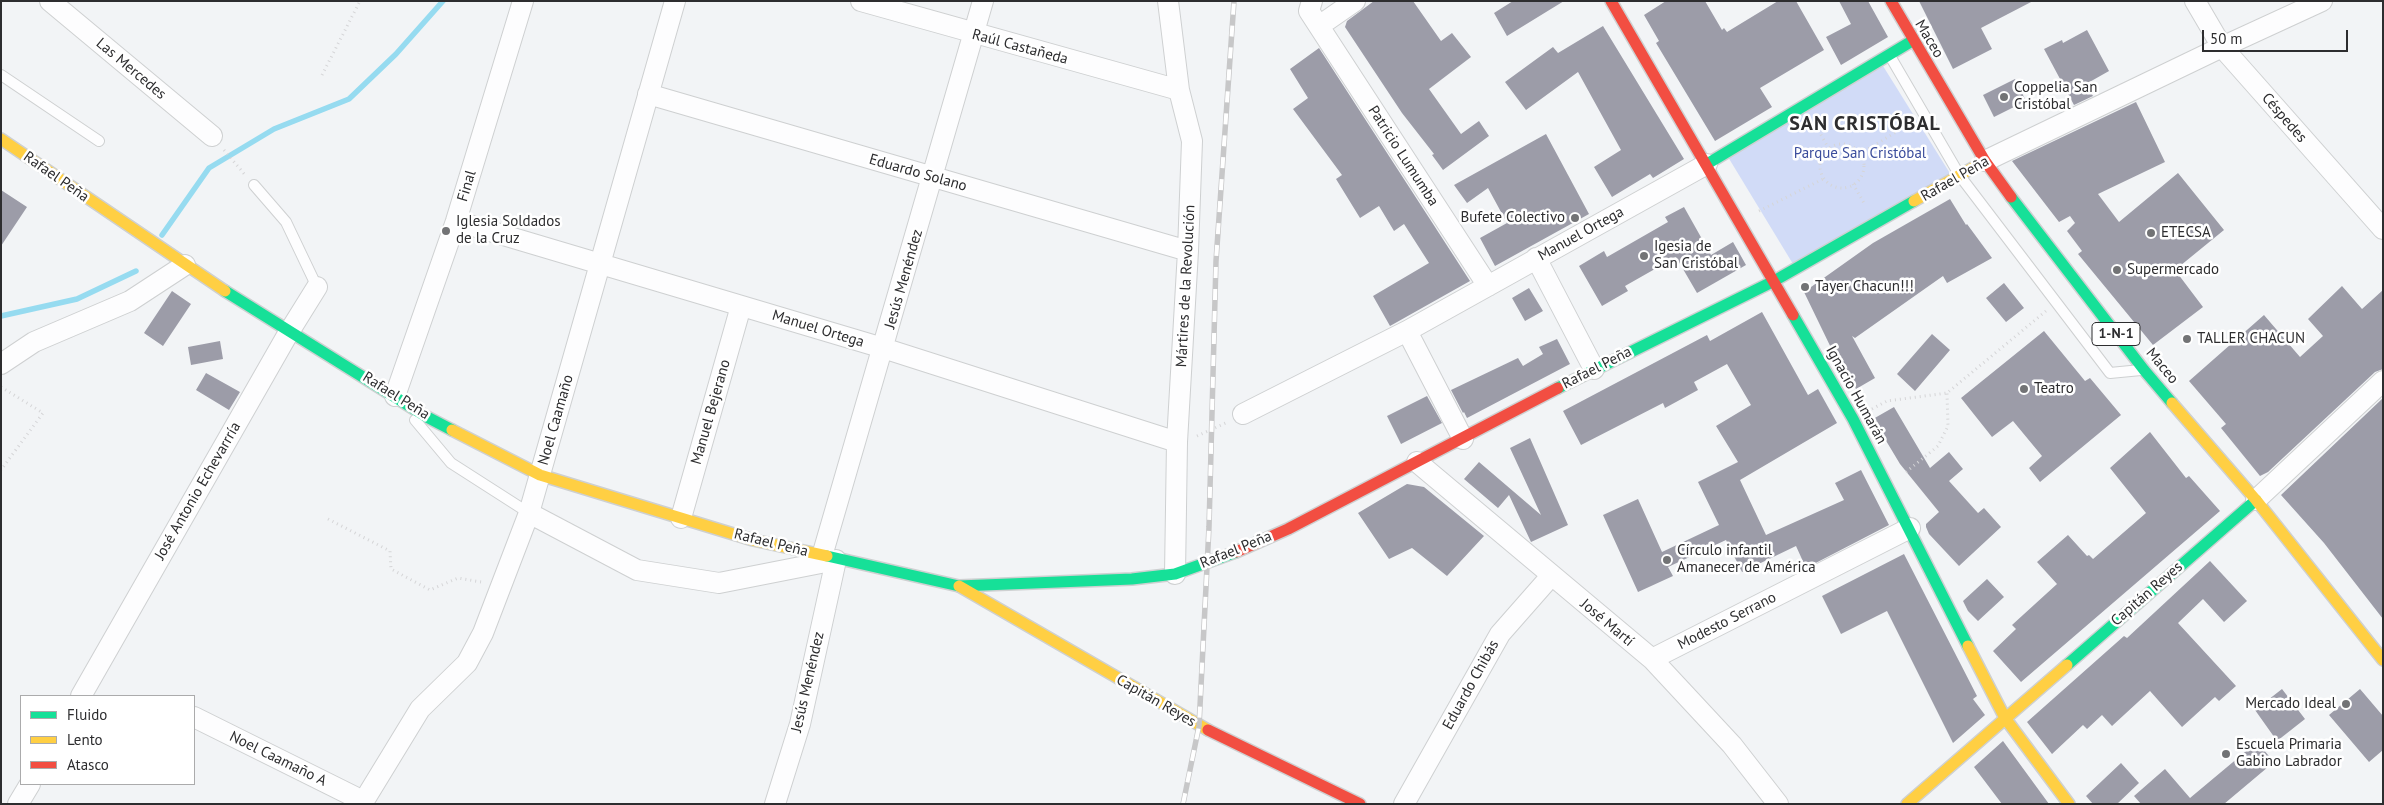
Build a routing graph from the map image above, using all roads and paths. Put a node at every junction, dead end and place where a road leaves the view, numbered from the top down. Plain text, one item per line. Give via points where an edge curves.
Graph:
1 (50, 1) edge
2 (360, 1) edge
3 (522, 1) edge
4 (675, 1) edge
5 (861, 1) edge
6 (983, 1) edge
7 (1168, 1) edge
8 (1312, 1) edge
9 (1355, 1) edge
10 (1611, 1) edge
11 (1891, 1) edge
12 (2195, 1) edge
13 (2322, 1) edge
14 (1319, 26) junction
15 (973, 34) junction
16 (1912, 41) junction
17 (2222, 46) junction
18 (1890, 55) junction
19 (1, 75) edge
20 (322, 75) dead end
21 (1179, 90) junction
22 (648, 94) junction
23 (1925, 115) junction
24 (212, 136) joint
25 (1, 139) edge
26 (99, 141) dead end
27 (1860, 154) junction
28 (1985, 161) junction
29 (1707, 164) junction
30 (1960, 176) junction
31 (933, 177) junction
32 (1823, 179) junction
33 (254, 185) joint
34 (456, 221) junction
35 (1740, 221) junction
36 (2383, 229) edge
37 (1188, 251) junction
38 (1536, 258) junction
39 (600, 264) junction
40 (184, 265) junction
41 (1774, 280) junction
42 (1488, 286) junction
43 (317, 287) joint
44 (2056, 303) junction
45 (741, 306) junction
46 (1407, 331) junction
47 (290, 332) junction
48 (883, 348) junction
49 (1, 364) edge
50 (1594, 369) junction
51 (2144, 370) junction
52 (2383, 381) edge
53 (1, 387) edge
54 (1947, 393) junction
55 (395, 396) junction
56 (1244, 414) joint
57 (1853, 419) junction
58 (1463, 439) junction
59 (1177, 442) junction
60 (1417, 462) junction
61 (1, 470) edge
62 (540, 475) junction
63 (1889, 487) junction
64 (2256, 500) junction
65 (529, 513) junction
66 (681, 518) junction
67 (328, 519) dead end
68 (1910, 528) junction
69 (829, 558) junction
70 (1175, 574) junction
71 (1551, 576) junction
72 (502, 584) junction
73 (959, 586) junction
74 (1652, 659) junction
75 (2383, 660) edge
76 (82, 695) edge
77 (195, 718) edge
78 (2005, 718) junction
79 (29, 785) edge
80 (362, 802) edge
81 (18, 804) edge
82 (775, 804) edge
83 (1360, 804) edge
84 (1404, 804) edge
85 (1778, 804) edge
86 (1907, 804) edge
87 (2069, 804) edge

1 - 24 street, Las Mercedes
2 - 20 path
3 - 34 street, Final
4 - 22 street, Noel Caamaño
5 - 15 street, Raúl Castañeda
6 - 15 street, Jesús Menéndez
7 - 21 street, Mártires de la Revolución
8 - 14 street, Patricio Lumumba via 1309,11
9 - 14 street
10 - 29 street, Ignacio Humarán
11 - 16 street, Maceo / 1-N-1
12 - 17 street, Céspedes
13 - 17 street, Rafael Peña
14 - 42 street, Patricio Lumumba
15 - 21 street, Raúl Castañeda
15 - 31 street, Jesús Menéndez
16 - 18 street, Manuel Ortega
16 - 28 street, Maceo / 1-N-1
17 - 28 street, Rafael Peña
17 - 36 street, Céspedes
18 - 23 lane
18 - 29 street, Manuel Ortega
19 - 26 lane
21 - 37 street, Mártires de la Revolución via 1192,141
22 - 31 street, Eduardo Solano
22 - 39 street, Noel Caamaño
23 - 27 path
23 - 30 lane
24 - 33 path
25 - 40 street, Rafael Peña
27 - 32 path via 1864,167 1859,180 1848,188 1834,187
27 - 32 path via 1849,145 1835,145 1824,153 1819,166
28 - 30 street, Rafael Peña
28 - 51 street, Maceo / 1-N-1
29 - 35 street, Ignacio Humarán
29 - 38 street, Manuel Ortega
30 - 41 street, Rafael Peña
30 - 44 lane
31 - 37 street, Eduardo Solano
31 - 48 street, Jesús Menéndez
32 - 35 path
33 - 43 lane via 286,222
34 - 39 street, Manuel Ortega
34 - 55 street, Final
35 - 41 street, Ignacio Humarán
37 - 59 street, Mártires de la Revolución
38 - 42 street, Manuel Ortega
38 - 50 street
39 - 45 street, Manuel Ortega
39 - 62 street, Noel Caamaño
40 - 47 street, Rafael Peña
40 - 49 street via 130,301 34,342
41 - 50 street, Rafael Peña
41 - 57 street, Ignacio Humarán
42 - 46 street, Manuel Ortega
43 - 47 street, José Antonio Echevarrría
44 - 51 lane via 2110,373
44 - 54 path
45 - 48 street, Manuel Ortega
45 - 66 street, Manuel Bejerano
46 - 56 street, Manuel Ortega
46 - 58 street
47 - 55 street, Rafael Peña
47 - 76 street, José Antonio Echevarrría
48 - 59 street, Manuel Ortega
48 - 69 street, Jesús Menéndez
50 - 58 street, Rafael Peña
51 - 64 street, Maceo / 1-N-1
52 - 64 street, Capitán Reyes
53 - 61 path via 43,413
54 - 57 path via 1887,401
54 - 63 path via 1948,426 1938,446
55 - 62 street, Rafael Peña
55 - 65 lane via 450,463
56 - 59 path via 1212,431
57 - 63 street, Ignacio Humarán
58 - 60 street, Rafael Peña
59 - 70 street, Mártires de la Revolución
60 - 70 street, Rafael Peña via 1288,529 1225,557
60 - 71 street, José Martí
62 - 65 street, Noel Caamaño
62 - 66 street, Rafael Peña
63 - 68 street, Ignacio Humarán
64 - 75 street, Maceo / 1-N-1
64 - 78 street, Capitán Reyes
65 - 69 street, Rafael Peña via 636,570 719,583
65 - 72 street, Noel Caamaño
66 - 69 street, Rafael Peña
67 - 72 path via 390,551 390,569 430,590 458,578
68 - 74 street, Modesto Serrano
68 - 78 street, Ignacio Humarán
69 - 73 street, Rafael Peña
69 - 82 street, Jesús Menéndez via 800,724
70 - 73 street, Rafael Peña via 1132,579
71 - 74 street, José Martí
71 - 84 street, Eduardo Chibás via 1500,634
72 - 80 street, Noel Caamaño via 467,663 420,709
73 - 83 street, Capitán Reyes via 1199,726
74 - 85 street, José Martí via 1732,745
77 - 80 street, Noel Caamaño A
78 - 86 street, Capitán Reyes
78 - 87 street, Ignacio Humarán
79 - 81 street

